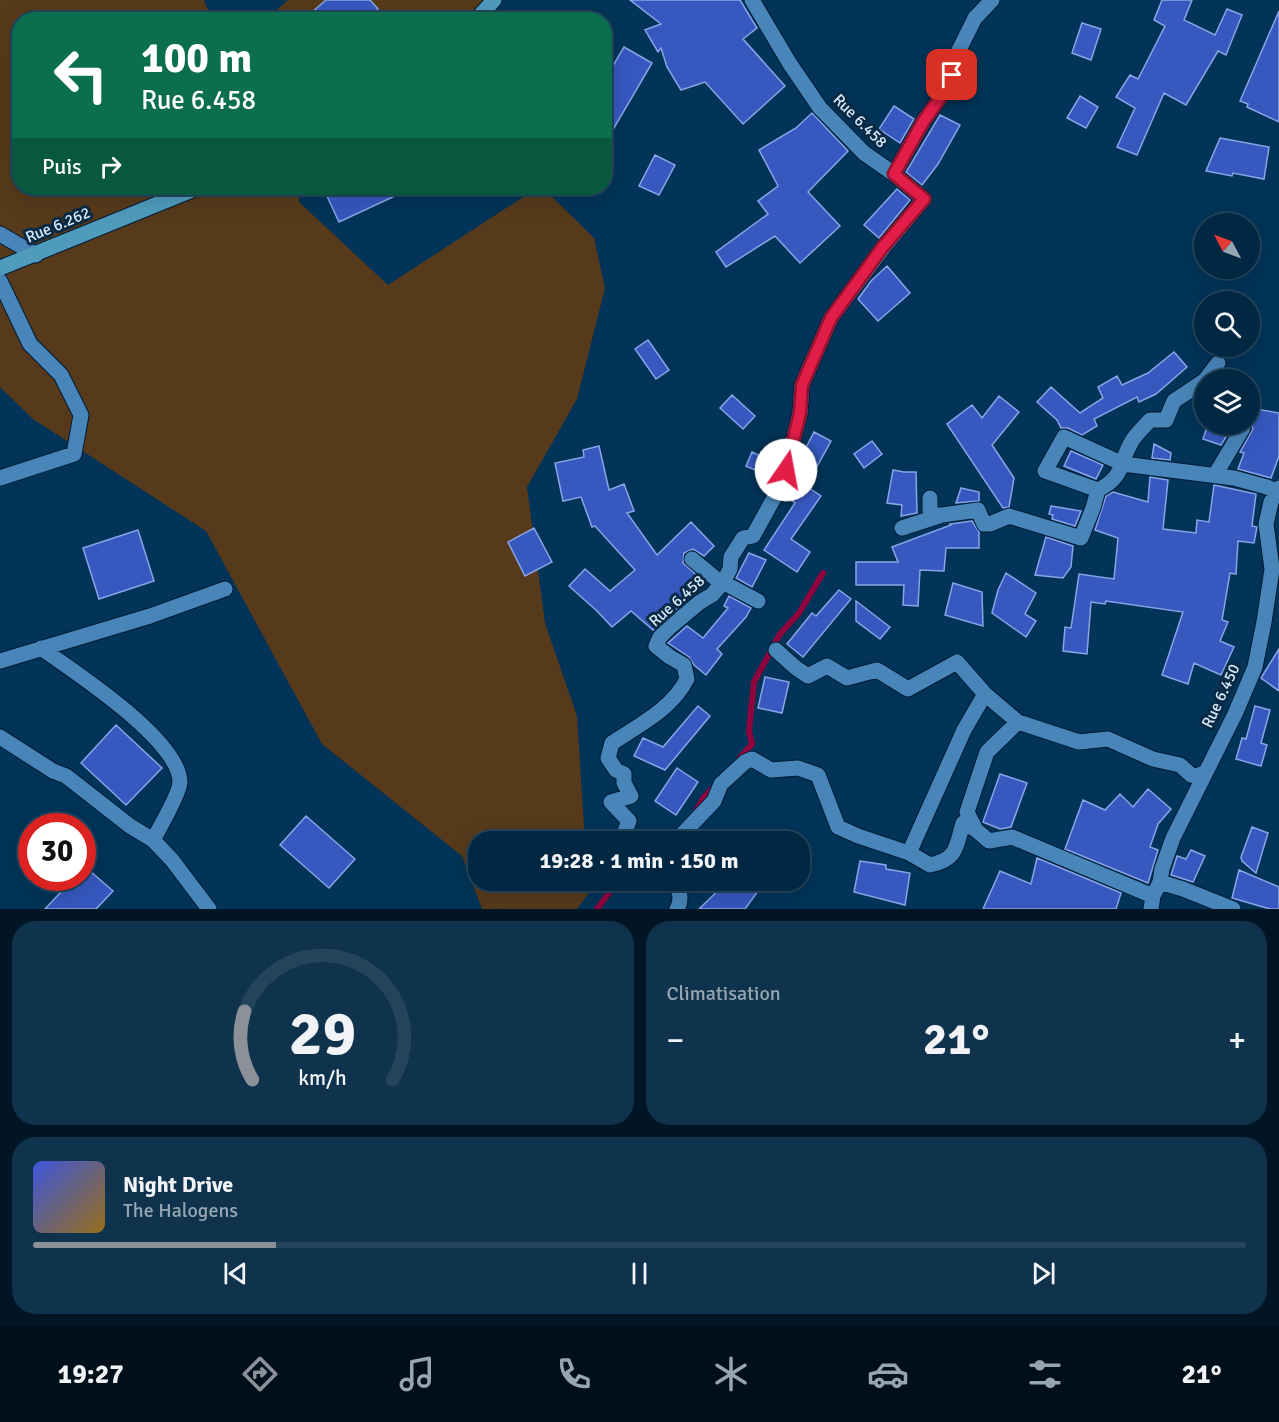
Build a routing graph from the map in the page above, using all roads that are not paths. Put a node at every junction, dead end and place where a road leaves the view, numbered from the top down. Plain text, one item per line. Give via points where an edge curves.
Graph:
1 (494, 0) edge
2 (752, 0) edge
3 (992, 0) edge
4 (483, 12) edge
5 (894, 174) junction
6 (180, 195) edge
7 (0, 234) edge
8 (36, 255) junction
9 (0, 268) edge
10 (0, 281) edge
11 (1218, 363) dead end
12 (1213, 369) edge
13 (1194, 387) edge
14 (1239, 435) edge
15 (1123, 464) junction
16 (1215, 475) junction
17 (0, 478) edge
18 (1098, 490) junction
19 (1278, 490) edge
20 (930, 498) dead end
21 (942, 515) junction
22 (902, 528) dead end
23 (692, 559) dead end
24 (724, 581) junction
25 (225, 589) dead end
26 (758, 602) dead end
27 (41, 648) junction
28 (776, 650) dead end
29 (0, 662) edge
30 (985, 694) junction
31 (1018, 722) junction
32 (0, 736) edge
33 (1204, 773) junction
34 (976, 830) junction
35 (625, 831) edge
36 (685, 831) edge
37 (153, 840) junction
38 (909, 854) junction
39 (680, 891) edge
40 (1154, 896) edge
41 (208, 909) edge
42 (677, 909) edge
43 (1233, 909) edge

1 - 4 street
2 - 5 street, Rue 6.458 via 820,108 864,153
3 - 5 street via 975,18 958,52 947,88
5 - 24 street, Rue 6.458 via 924,199 831,318 802,385 800,413 779,489 753,536 743,538 731,557
6 - 8 street, Rue 6.262
7 - 8 street
8 - 9 street, Rue 6.262
10 - 17 street via 30,344 61,375 81,415 74,454
11 - 12 street
13 - 15 street via 1174,401 1166,420 1150,420 1131,442
14 - 16 street
15 - 16 street
15 - 18 street via 1110,484
15 - 18 street via 1064,437 1045,471
16 - 19 street
18 - 21 street via 1081,538 1009,516 984,524 978,510
19 - 33 street, Rue 6.450 via 1266,524 1272,569 1255,667
20 - 21 street via 933,515
21 - 22 street
23 - 24 street
24 - 26 street
24 - 35 street, Rue 6.458 via 670,627 656,646 684,665 687,679 681,691 662,710 612,743 608,758 624,774 631,796 611,802 629,821
25 - 27 street
27 - 29 street
27 - 37 street via 119,706 158,740 174,762 180,782
28 - 30 street via 808,676 827,666 847,678 877,670 908,689 957,662
30 - 31 street
30 - 38 street via 964,729
31 - 33 street via 1079,742 1108,739 1153,759 1180,765 1191,775
31 - 34 street via 987,752 967,812
32 - 37 street via 66,776
33 - 40 street, Rue 6.450 via 1173,838
34 - 38 street via 963,823 955,853 941,863 930,866
34 - 40 street via 989,841 1012,837
36 - 38 street via 714,801 721,784 752,759 771,770 798,768 818,775 838,827
37 - 41 street
39 - 42 street
40 - 43 street via 1182,889

